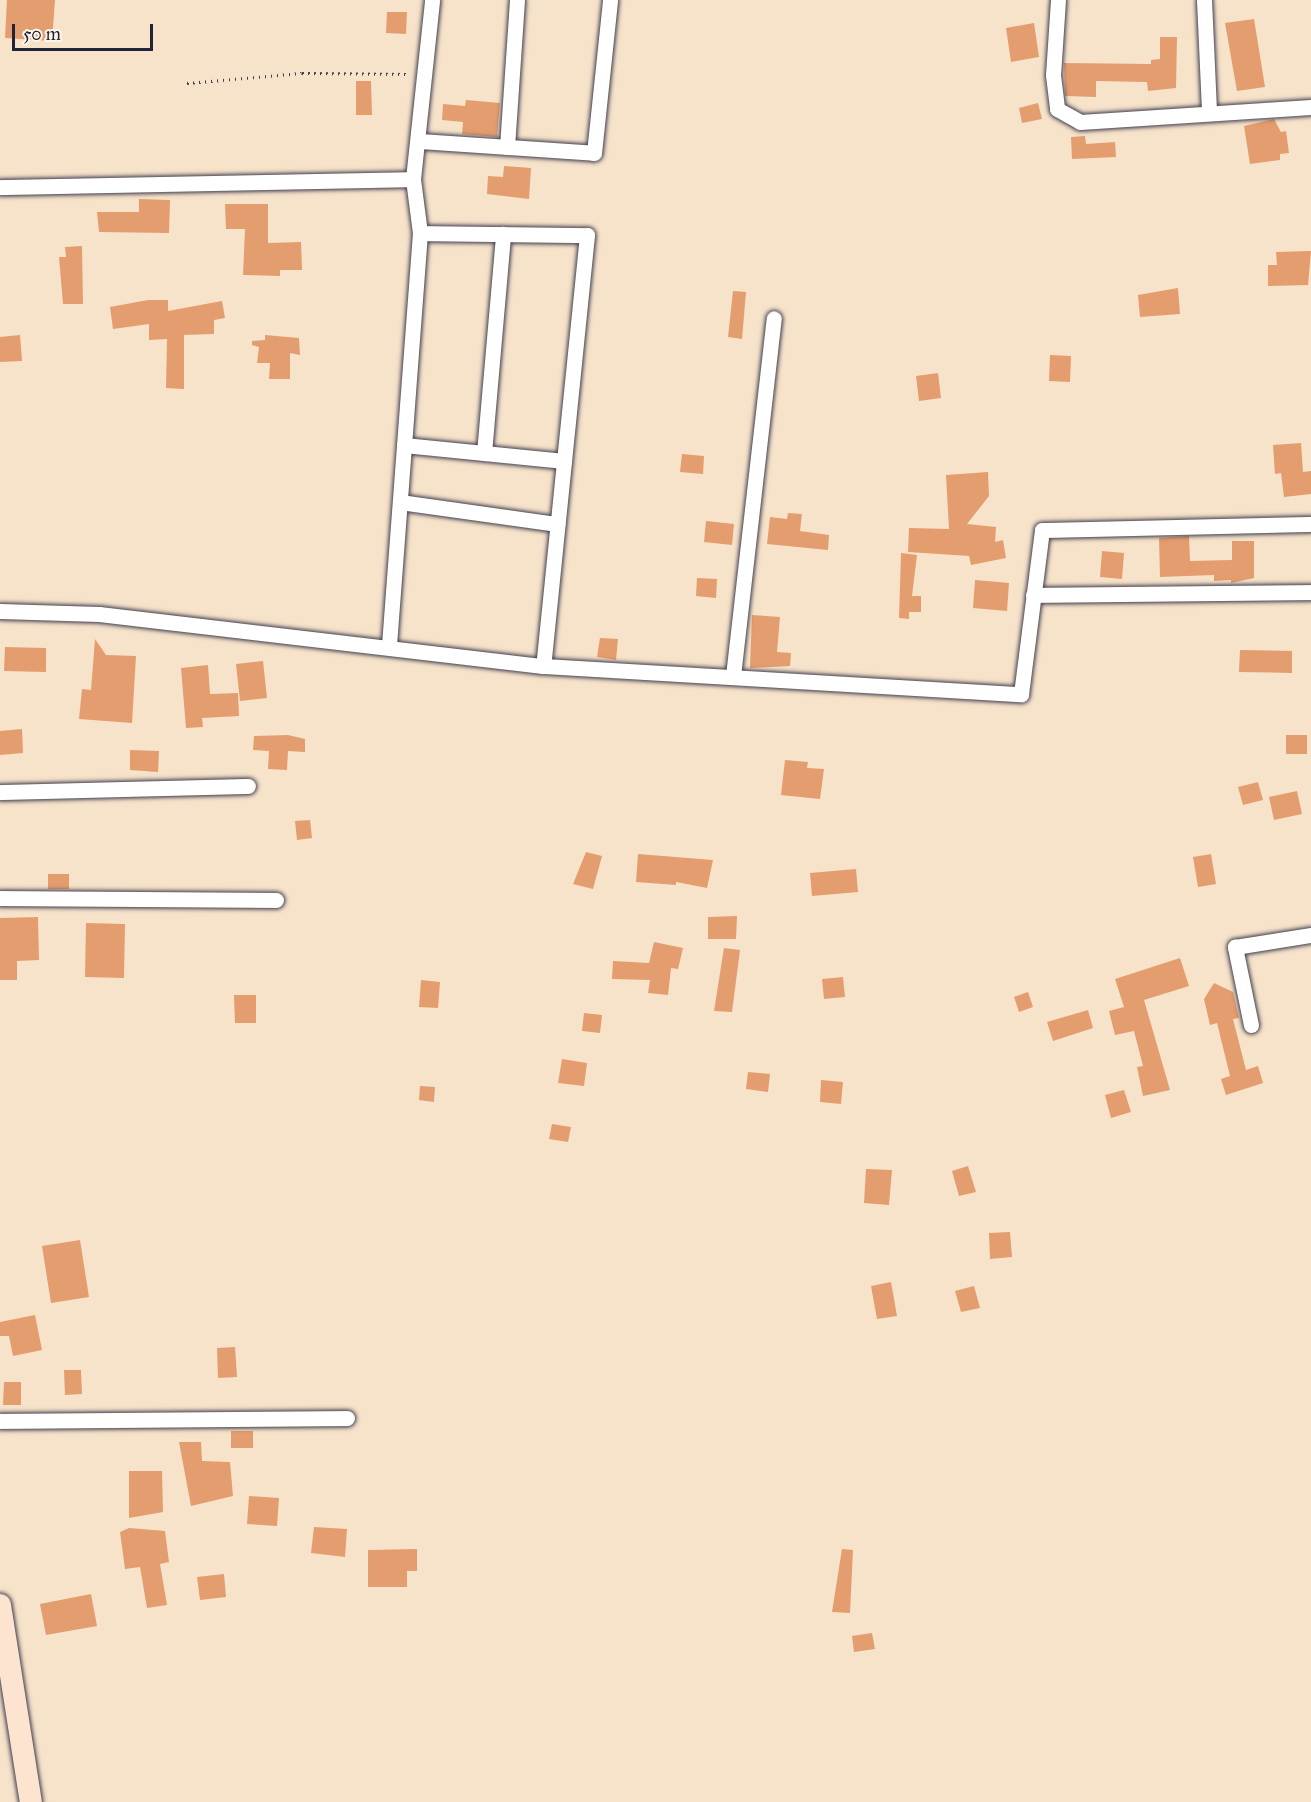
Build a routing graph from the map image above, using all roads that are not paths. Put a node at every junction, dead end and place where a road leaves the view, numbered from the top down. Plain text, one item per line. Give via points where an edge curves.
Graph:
1 (432, 0) edge
2 (517, 0) edge
3 (610, 0) edge
4 (1058, 0) edge
5 (1204, 0) edge
6 (1311, 107) edge
7 (1209, 112) junction
8 (420, 141) junction
9 (507, 147) junction
10 (413, 179) junction
11 (0, 187) edge
12 (420, 233) junction
13 (503, 234) junction
14 (774, 318) dead end
15 (404, 445) junction
16 (484, 453) junction
17 (564, 461) junction
18 (400, 502) junction
19 (557, 524) junction
20 (1311, 524) edge
21 (1311, 592) edge
22 (1033, 595) junction
23 (0, 610) edge
24 (389, 645) junction
25 (543, 666) junction
26 (733, 676) junction
27 (248, 786) dead end
28 (0, 792) edge
29 (0, 898) edge
30 (276, 900) dead end
31 (1311, 935) edge
32 (1251, 1025) dead end
33 (347, 1418) dead end
34 (0, 1421) edge
35 (0, 1605) edge
36 (3, 1644) edge
37 (31, 1802) edge

1 - 8 street
2 - 9 street
3 - 9 street via 594,153
4 - 7 street via 1053,75 1057,109 1080,122
5 - 7 street
6 - 7 street
8 - 9 street
8 - 10 street
10 - 11 street
10 - 12 street
12 - 13 street
12 - 15 street
13 - 16 street
13 - 17 street via 587,235
14 - 26 street
15 - 16 street
15 - 18 street
16 - 17 street
17 - 19 street
18 - 19 street
18 - 24 street
19 - 25 street
20 - 22 street via 1042,530
21 - 22 street
22 - 26 street via 1021,694
23 - 24 street via 99,614
24 - 25 street
25 - 26 street
27 - 28 street
29 - 30 street
31 - 32 street via 1235,947
33 - 34 street
35 - 36 main road
36 - 37 main road

